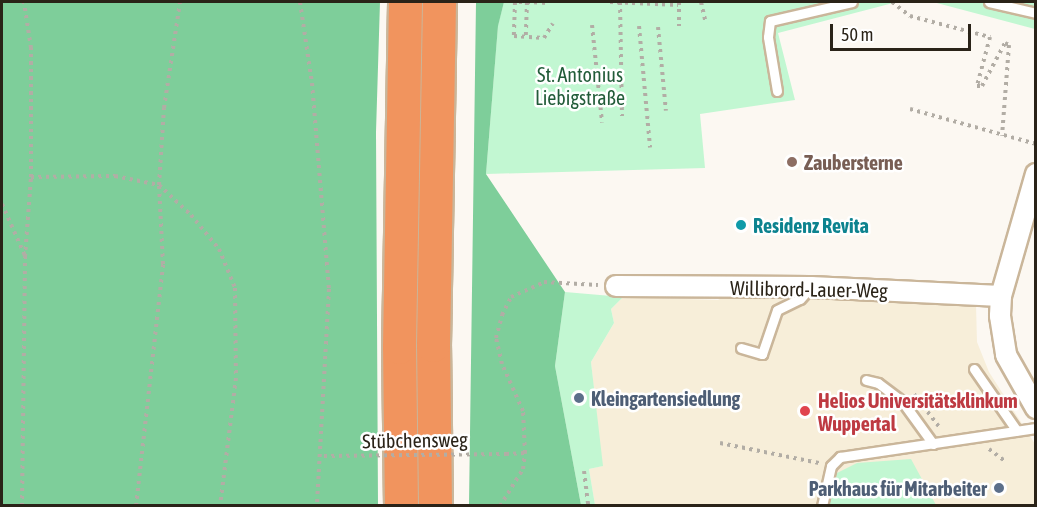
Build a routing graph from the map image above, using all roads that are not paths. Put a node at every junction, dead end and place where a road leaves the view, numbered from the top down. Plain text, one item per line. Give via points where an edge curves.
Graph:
1 (405, 2) edge
2 (439, 2) edge
3 (852, 2) edge
4 (989, 2) edge
5 (1035, 13) edge
6 (777, 91) dead end
7 (1035, 174) edge
8 (616, 286) road end
9 (811, 287) junction
10 (1001, 296) junction
11 (741, 348) dead end
12 (974, 369) dead end
13 (866, 380) dead end
14 (1035, 408) edge
15 (1035, 428) edge
16 (1017, 432) junction
17 (933, 444) junction
18 (401, 506) edge
19 (435, 506) edge
20 (822, 506) edge

1 - 18 highway via 399,348
2 - 19 highway via 433,322
3 - 6 lane via 770,21 768,37
4 - 5 lane
7 - 10 street
8 - 9 street, Willibrord-Lauer-Weg
9 - 10 street, Willibrord-Lauer-Weg
9 - 11 lane via 800,299 777,310 762,354
10 - 14 street via 1004,348
12 - 16 lane
13 - 17 lane via 878,383 902,401
15 - 16 lane
16 - 17 lane
17 - 20 lane via 840,457 831,466

